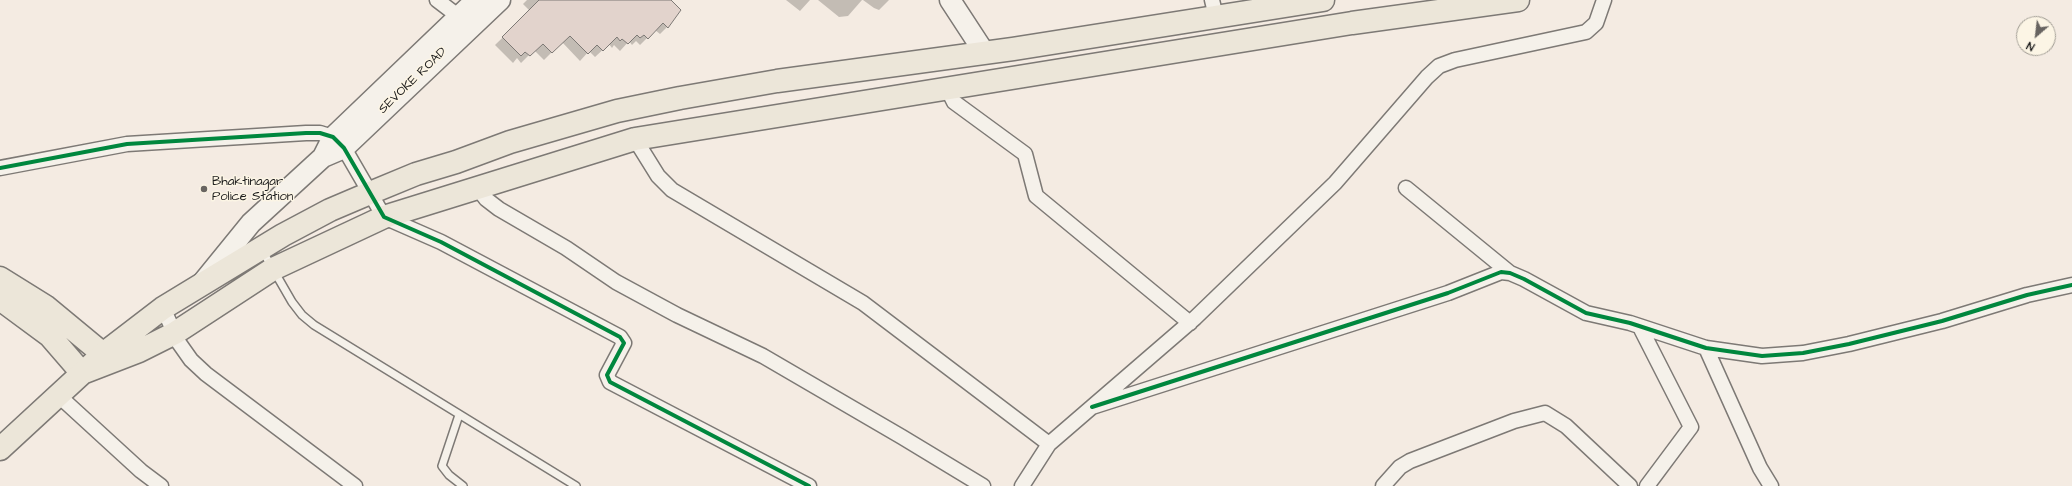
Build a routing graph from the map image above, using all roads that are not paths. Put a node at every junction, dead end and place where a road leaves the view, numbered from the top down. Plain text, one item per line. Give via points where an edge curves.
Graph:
1 (437, 0) edge
2 (476, 0) edge
3 (500, 0) edge
4 (950, 0) edge
5 (1323, 0) edge
6 (1518, 0) edge
7 (1604, 0) edge
8 (1214, 8) edge
9 (458, 16) junction
10 (984, 52) junction
11 (947, 88) junction
12 (634, 139) junction
13 (338, 142) junction
14 (0, 168) edge
15 (477, 187) junction
16 (1406, 188) dead end
17 (370, 193) junction
18 (384, 217) junction
19 (261, 249) junction
20 (273, 269) junction
21 (1510, 273) junction
22 (0, 278) edge
23 (200, 285) junction
24 (2072, 285) edge
25 (0, 299) edge
26 (163, 308) junction
27 (1190, 323) junction
28 (1640, 327) junction
29 (175, 333) junction
30 (1706, 348) junction
31 (103, 354) junction
32 (82, 373) junction
33 (58, 395) junction
34 (1092, 407) junction
35 (459, 415) junction
36 (3, 443) edge
37 (1049, 444) junction
38 (161, 486) edge
39 (355, 486) edge
40 (463, 486) edge
41 (576, 486) edge
42 (809, 486) edge
43 (983, 486) edge
44 (1022, 486) edge
45 (1383, 486) edge
46 (1630, 486) edge
47 (1647, 486) edge
48 (1771, 486) edge

1 - 9 street
2 - 9 main road, SEVOKE ROAD
3 - 13 main road, SEVOKE ROAD
4 - 10 main road
5 - 8 main road
6 - 11 main road via 1352,23
7 - 27 street via 1596,23 1586,32 1455,60 1439,66 1335,183
8 - 10 main road
9 - 13 main road, SEVOKE ROAD
10 - 17 main road via 777,81 617,111 510,142 416,174
11 - 12 main road
11 - 27 street via 954,102 1025,154 1036,196
12 - 15 main road
12 - 37 street via 658,176 672,190 863,303
13 - 14 street via 320,133 306,133 127,144
13 - 17 street
13 - 23 main road, SEVOKE ROAD via 251,223
15 - 18 main road
15 - 43 street via 486,199 499,209 566,248 616,282 677,315 763,356
16 - 21 street
17 - 18 street
17 - 19 main road via 330,210
18 - 20 main road
18 - 42 street via 441,242 620,337 624,343 607,375 610,382
19 - 20 lane
19 - 23 main road
20 - 29 main road
20 - 35 lane via 292,302 314,325
21 - 28 street via 1586,313
21 - 34 street via 1501,272 1448,293
22 - 31 main road via 45,306
23 - 26 main road
24 - 30 street via 2027,295 1934,323 1803,353 1762,356
25 - 32 main road via 50,336
26 - 29 street
26 - 31 main road
27 - 34 street
28 - 30 street
28 - 47 street via 1692,427
29 - 32 main road via 139,351
29 - 39 street via 191,360 206,374
30 - 48 street via 1760,468
31 - 32 main road
32 - 33 main road
33 - 36 main road
33 - 38 street via 141,471
34 - 37 street
35 - 40 lane via 442,466
35 - 41 lane
37 - 44 street
45 - 46 street via 1400,467 1410,461 1514,421 1545,413 1566,426

